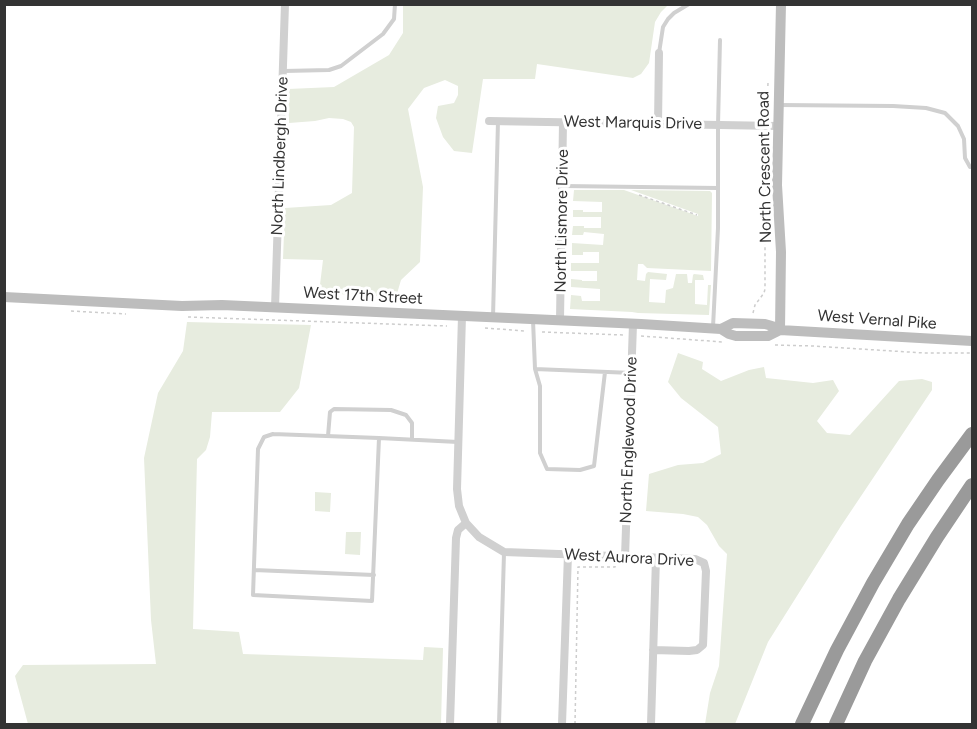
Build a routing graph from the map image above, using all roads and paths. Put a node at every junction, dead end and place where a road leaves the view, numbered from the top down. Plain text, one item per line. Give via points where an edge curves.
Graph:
1 (285, 4) edge
2 (394, 4) edge
3 (689, 4) edge
4 (780, 4) edge
5 (720, 40) dead end
6 (659, 53) joint
7 (283, 71) junction
8 (778, 105) junction
9 (489, 121) dead end
10 (498, 121) junction
11 (563, 122) junction
12 (658, 124) junction
13 (718, 125) junction
14 (778, 126) junction
15 (767, 132) dead end
16 (970, 166) dead end
17 (563, 186) junction
18 (718, 188) junction
19 (640, 195) dead end
20 (697, 215) dead end
21 (4, 297) edge
22 (275, 308) junction
23 (63, 310) dead end
24 (130, 315) dead end
25 (753, 315) dead end
26 (462, 316) junction
27 (181, 317) dead end
28 (493, 317) junction
29 (533, 319) junction
30 (560, 320) junction
31 (633, 324) junction
32 (452, 326) dead end
33 (480, 327) dead end
34 (717, 328) junction
35 (780, 330) junction
36 (533, 331) junction
37 (624, 335) dead end
38 (639, 336) dead end
39 (972, 341) edge
40 (725, 342) dead end
41 (770, 345) dead end
42 (972, 353) edge
43 (535, 369) junction
44 (605, 372) junction
45 (632, 373) junction
46 (972, 434) edge
47 (328, 436) junction
48 (380, 438) junction
49 (412, 439) junction
50 (459, 442) junction
51 (972, 485) edge
52 (466, 523) junction
53 (504, 552) junction
54 (568, 554) junction
55 (626, 556) junction
56 (656, 558) junction
57 (615, 567) dead end
58 (254, 570) junction
59 (374, 575) junction
60 (653, 650) junction
61 (850, 694) junction
62 (450, 724) edge
63 (499, 724) edge
64 (562, 724) edge
65 (575, 724) edge
66 (651, 724) edge
67 (802, 724) edge
68 (836, 724) edge
69 (844, 724) edge

1 - 7 street, North Lindbergh Drive
2 - 7 lane via 394,19 383,34 341,66
3 - 6 lane via 674,13 663,27
4 - 8 main road, North Crescent Road
5 - 13 lane
6 - 12 street
7 - 22 street, North Lindbergh Drive
8 - 14 main road, North Crescent Road
8 - 16 lane via 893,106 945,113 958,126
9 - 10 street, West Marquis Drive
10 - 11 street, West Marquis Drive
10 - 28 lane
11 - 12 street, West Marquis Drive
11 - 17 street, North Lismore Drive
12 - 13 street, West Marquis Drive
13 - 14 street, West Marquis Drive
13 - 18 lane
14 - 35 main road, North Crescent Road
15 - 25 path via 765,289
17 - 18 lane
17 - 30 street, North Lismore Drive
18 - 34 lane
19 - 20 path
21 - 22 main road, West 17th Street
22 - 26 main road, West 17th Street
23 - 24 path
26 - 28 main road, West 17th Street
26 - 50 street
27 - 32 path
28 - 29 main road, West 17th Street
29 - 30 main road, West 17th Street
29 - 36 lane
30 - 31 main road, West 17th Street
31 - 34 main road, West 17th Street
31 - 45 street, North Englewood Drive
33 - 36 path
34 - 35 main road, West 17th Street via 736,323 768,324
35 - 39 main road, West Vernal Pike
36 - 37 path
36 - 43 lane
38 - 40 path
41 - 42 path
43 - 44 lane
43 - 44 lane via 540,386 540,453 547,469 580,470 594,466
44 - 45 lane
45 - 55 street, North Englewood Drive
46 - 67 highway via 908,524 853,618
47 - 48 lane
47 - 49 lane via 330,412 334,409 392,410 406,415 412,423
47 - 58 lane via 264,437 258,449
48 - 49 lane
48 - 59 lane
49 - 50 lane
50 - 52 street via 457,498
51 - 61 highway via 899,599
52 - 53 street, West Aurora Drive via 478,537
52 - 62 street via 456,538
53 - 54 street, West Aurora Drive
53 - 63 lane
54 - 55 street, West Aurora Drive
54 - 64 street
55 - 56 street, West Aurora Drive
56 - 60 street
56 - 60 street, West Aurora Drive via 695,559 704,563 706,572 703,645 689,651
57 - 65 path via 578,567
58 - 59 lane
58 - 59 lane via 253,595 372,601
60 - 66 street
61 - 68 highway
61 - 69 highway

